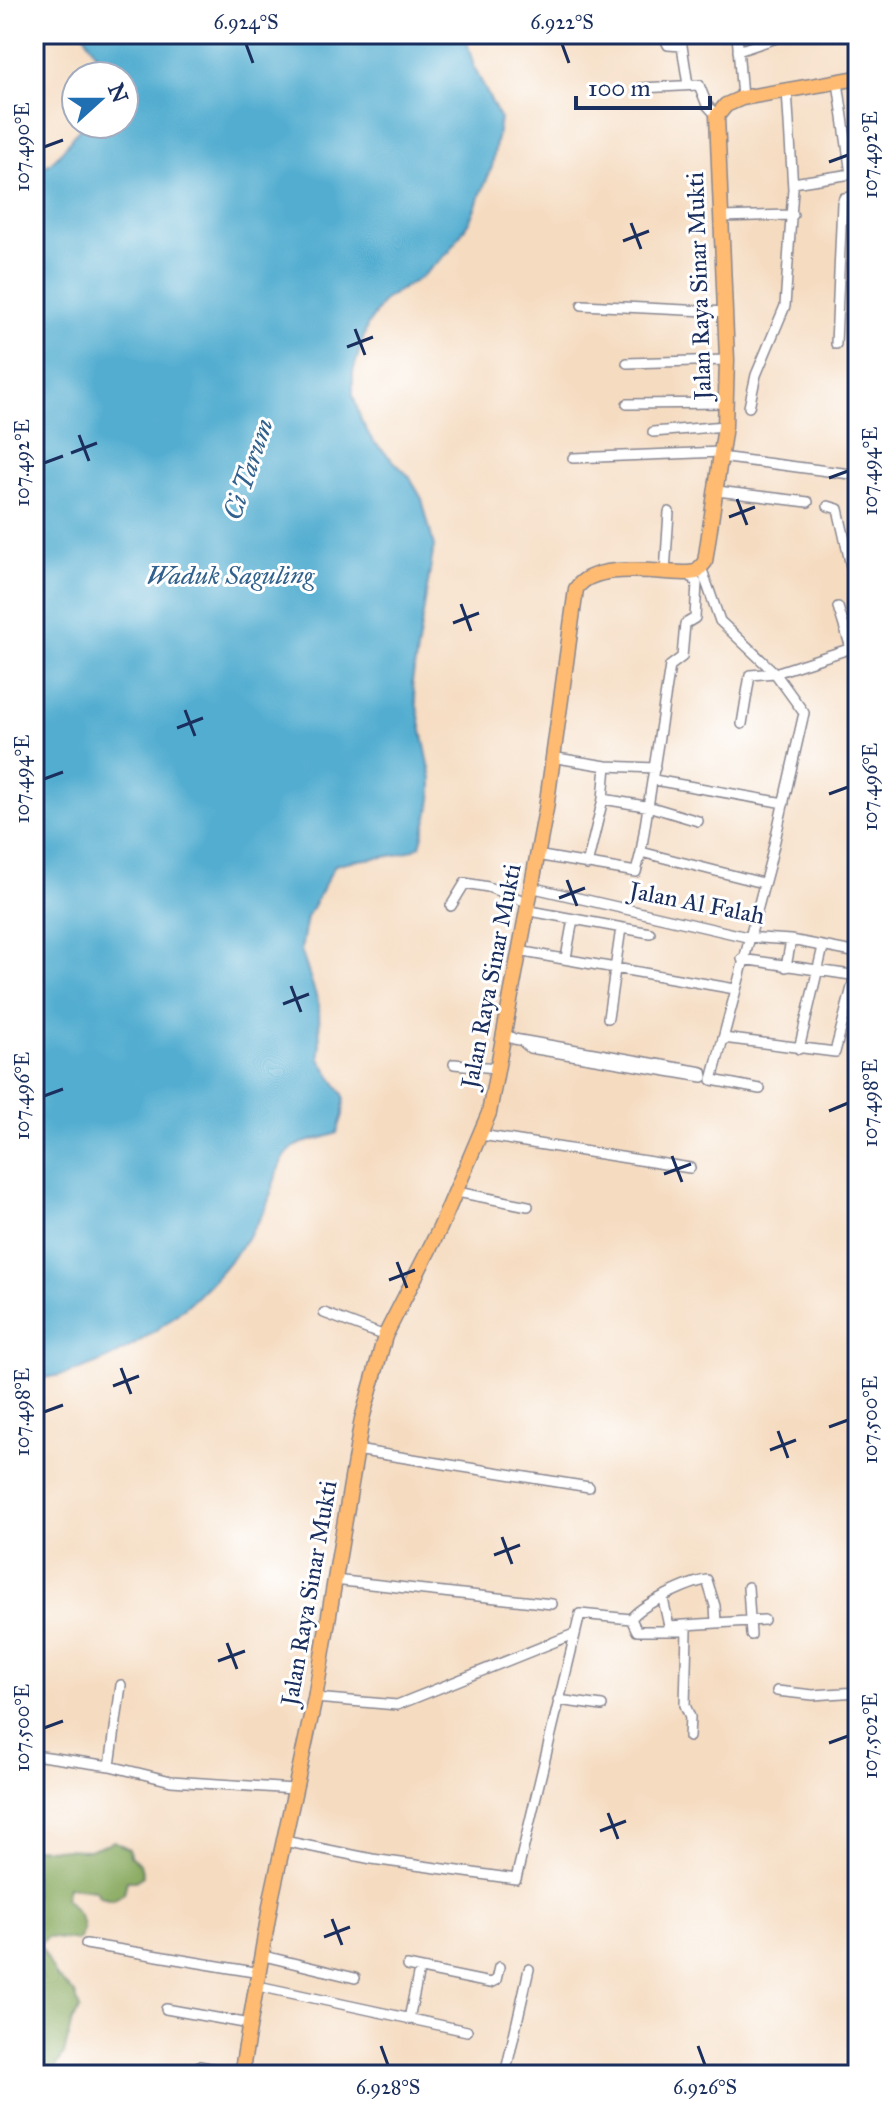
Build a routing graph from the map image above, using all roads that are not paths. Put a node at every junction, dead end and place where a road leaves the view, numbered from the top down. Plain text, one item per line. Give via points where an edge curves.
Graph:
1 (663, 34) edge
2 (737, 34) edge
3 (788, 34) edge
4 (738, 51) junction
5 (858, 78) edge
6 (838, 82) junction
7 (688, 85) junction
8 (641, 88) dead end
9 (787, 90) junction
10 (742, 98) junction
11 (717, 116) junction
12 (854, 174) edge
13 (793, 183) junction
14 (858, 196) edge
15 (793, 215) junction
16 (721, 217) junction
17 (582, 305) dead end
18 (727, 312) junction
19 (836, 344) dead end
20 (727, 360) junction
21 (627, 363) dead end
22 (726, 403) junction
23 (627, 404) dead end
24 (749, 407) dead end
25 (725, 426) junction
26 (653, 432) dead end
27 (721, 455) junction
28 (573, 458) dead end
29 (858, 475) edge
30 (717, 491) junction
31 (808, 502) dead end
32 (828, 506) dead end
33 (669, 512) dead end
34 (694, 570) junction
35 (665, 573) junction
36 (858, 597) edge
37 (838, 607) dead end
38 (854, 647) edge
39 (775, 673) junction
40 (742, 724) dead end
41 (550, 756) junction
42 (606, 766) junction
43 (655, 768) junction
44 (654, 780) junction
45 (603, 799) junction
46 (784, 803) junction
47 (651, 807) junction
48 (698, 821) dead end
49 (641, 852) junction
50 (536, 855) junction
51 (587, 865) junction
52 (763, 883) junction
53 (527, 900) junction
54 (451, 906) dead end
55 (573, 919) junction
56 (621, 928) junction
57 (650, 933) dead end
58 (747, 937) junction
59 (791, 940) junction
60 (823, 947) junction
61 (518, 951) junction
62 (858, 953) edge
63 (566, 958) junction
64 (742, 959) junction
65 (615, 966) junction
66 (786, 967) junction
67 (817, 970) junction
68 (857, 976) edge
69 (735, 989) junction
70 (608, 1018) dead end
71 (503, 1033) junction
72 (723, 1038) junction
73 (799, 1049) junction
74 (612, 1058) junction
75 (454, 1064) dead end
76 (496, 1068) junction
77 (760, 1089) dead end
78 (481, 1135) junction
79 (690, 1168) dead end
80 (457, 1192) junction
81 (528, 1206) dead end
82 (324, 1313) dead end
83 (385, 1336) junction
84 (356, 1450) junction
85 (589, 1487) dead end
86 (334, 1580) junction
87 (748, 1587) dead end
88 (663, 1599) junction
89 (552, 1604) dead end
90 (631, 1619) junction
91 (750, 1620) junction
92 (764, 1620) dead end
93 (716, 1622) junction
94 (574, 1634) junction
95 (751, 1635) dead end
96 (121, 1685) dead end
97 (777, 1691) dead end
98 (858, 1692) edge
99 (315, 1698) junction
100 (558, 1700) junction
101 (602, 1706) dead end
102 (689, 1737) dead end
103 (34, 1755) edge
104 (110, 1766) junction
105 (294, 1789) junction
106 (284, 1841) junction
107 (86, 1944) dead end
108 (264, 1956) junction
109 (407, 1966) dead end
110 (499, 1967) dead end
111 (529, 1969) dead end
112 (419, 1970) junction
113 (355, 1978) dead end
114 (259, 1980) junction
115 (166, 2009) dead end
116 (409, 2019) junction
117 (250, 2024) junction
118 (467, 2031) dead end
119 (199, 2066) dead end
120 (242, 2074) edge
121 (505, 2075) edge

1 - 7 street via 668,45 682,46
2 - 4 street
3 - 4 street
4 - 10 street
5 - 6 highway
6 - 9 highway
6 - 12 street
7 - 8 street
7 - 11 street via 701,87
9 - 10 highway
9 - 13 street
10 - 11 highway
11 - 16 highway, Jalan Raya Sinar Mukti
12 - 13 street
13 - 15 street
14 - 19 street via 842,203
15 - 16 street
15 - 24 street via 785,306 756,375
16 - 18 highway, Jalan Raya Sinar Mukti
17 - 18 street
18 - 20 highway, Jalan Raya Sinar Mukti
20 - 21 street
20 - 22 highway, Jalan Raya Sinar Mukti
22 - 23 street
22 - 25 highway, Jalan Raya Sinar Mukti
25 - 26 street
25 - 27 highway, Jalan Raya Sinar Mukti
27 - 28 street
27 - 29 street
27 - 30 highway, Jalan Raya Sinar Mukti
30 - 31 street
30 - 34 highway, Jalan Raya Sinar Mukti via 711,534
32 - 36 street via 838,509
33 - 35 street
34 - 35 highway, Jalan Raya Sinar Mukti
34 - 39 street via 720,621
34 - 43 street via 695,618 685,624 682,657 670,666
35 - 41 highway, Jalan Raya Sinar Mukti via 600,572 578,585
37 - 38 street
38 - 39 street
39 - 40 street via 750,675
39 - 46 street via 804,713
41 - 42 street
41 - 50 highway, Jalan Raya Sinar Mukti
42 - 43 street
42 - 45 street
43 - 44 street
44 - 46 street
44 - 47 street
45 - 47 street
45 - 51 street
46 - 52 street
47 - 48 street
47 - 49 street
49 - 51 street via 636,872
49 - 52 street
50 - 51 street
50 - 53 highway, Jalan Raya Sinar Mukti
52 - 58 street
53 - 54 street via 465,883
53 - 55 street
53 - 58 street, Jalan Al Falah
53 - 61 highway, Jalan Raya Sinar Mukti
55 - 56 street
55 - 63 street
56 - 57 street
56 - 65 street
58 - 59 street, Jalan Al Falah
58 - 64 street
59 - 60 street, Jalan Al Falah
59 - 66 street
60 - 62 street, Jalan Al Falah
60 - 67 street
61 - 63 street
61 - 71 highway, Jalan Raya Sinar Mukti
63 - 65 street
64 - 66 street
64 - 69 street
65 - 69 street
65 - 70 street
66 - 67 street
67 - 68 street
67 - 73 street
68 - 73 street via 835,1052
69 - 72 street
71 - 74 street via 528,1043
71 - 76 highway, Jalan Raya Sinar Mukti
72 - 73 street
72 - 77 street via 712,1080
74 - 74 street via 703,1074 701,1079
75 - 76 street
76 - 78 highway, Jalan Raya Sinar Mukti
78 - 79 street
78 - 80 highway, Jalan Raya Sinar Mukti
80 - 81 street
80 - 83 highway, Jalan Raya Sinar Mukti
82 - 83 street
83 - 84 highway, Jalan Raya Sinar Mukti
84 - 85 street
84 - 86 highway, Jalan Raya Sinar Mukti
86 - 89 street
86 - 99 highway, Jalan Raya Sinar Mukti
87 - 91 street
88 - 90 street
88 - 93 street via 668,1625
88 - 93 street via 707,1580
90 - 94 street via 582,1613
90 - 102 street via 637,1631 688,1633
91 - 92 street
91 - 93 street
91 - 95 street
94 - 99 street via 397,1705
94 - 100 street
96 - 104 street
97 - 98 street
99 - 105 highway, Jalan Raya Sinar Mukti
100 - 101 street
100 - 106 street via 516,1879
103 - 104 street
104 - 105 street via 171,1781
105 - 106 highway, Jalan Raya Sinar Mukti
106 - 108 highway, Jalan Raya Sinar Mukti
107 - 114 street
108 - 113 street
108 - 114 highway, Jalan Raya Sinar Mukti
109 - 112 street
110 - 112 street via 490,1983
111 - 121 street
112 - 116 street
114 - 116 street
114 - 117 highway, Jalan Raya Sinar Mukti
115 - 117 street
116 - 118 street
117 - 120 highway, Jalan Raya Sinar Mukti
119 - 120 street

